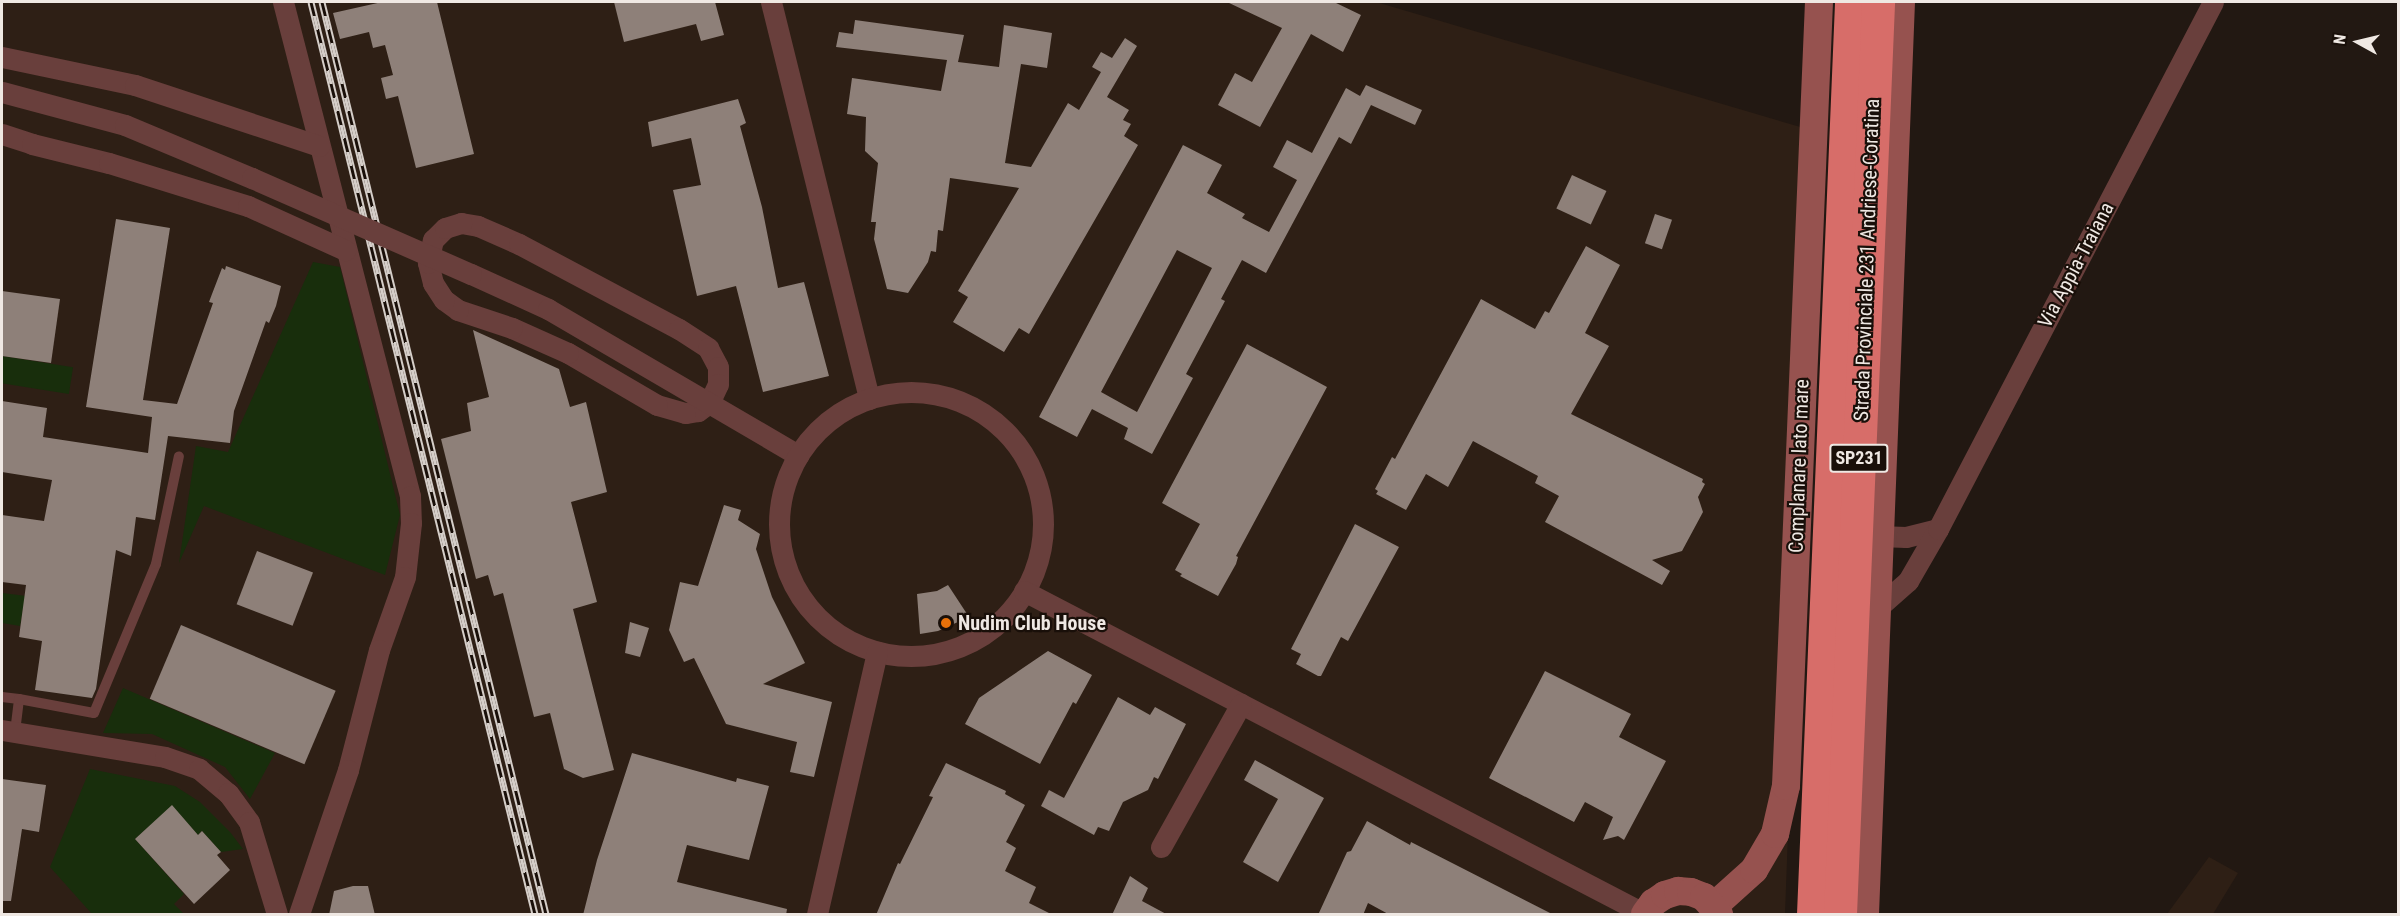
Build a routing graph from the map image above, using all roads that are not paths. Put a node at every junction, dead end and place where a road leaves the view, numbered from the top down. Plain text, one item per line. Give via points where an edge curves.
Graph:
1 (283, 2) edge
2 (771, 2) edge
3 (1819, 2) edge
4 (1851, 2) edge
5 (1878, 2) edge
6 (1901, 2) edge
7 (2213, 2) edge
8 (2, 57) edge
9 (2, 92) edge
10 (2, 134) edge
11 (319, 146) junction
12 (345, 250) junction
13 (869, 399) junction
14 (709, 403) junction
15 (798, 455) junction
16 (179, 456) dead end
17 (1938, 529) junction
18 (1878, 536) junction
19 (1024, 591) junction
20 (1875, 610) junction
21 (877, 652) junction
22 (2, 697) edge
23 (19, 699) junction
24 (1241, 704) junction
25 (8, 731) edge
26 (1161, 847) dead end
27 (1717, 910) edge
28 (1645, 914) edge
29 (277, 915) edge
30 (299, 915) edge
31 (817, 915) edge
32 (1813, 915) edge
33 (1840, 915) edge
34 (1865, 915) edge

1 - 11 street
2 - 13 street
3 - 27 street, Complanare lato mare via 1785,786 1775,834 1754,870
4 - 32 highway, Strada Provinciale 231 Andriese-Coratina / SP231
5 - 33 highway, Strada Provinciale 231 Andriese-Coratina / SP231
6 - 18 street
7 - 17 street, Via Appia-Traiana
8 - 11 street via 135,85
9 - 14 street, bridge via 125,125 471,274 548,309
10 - 12 street via 248,206
11 - 12 street
12 - 30 street via 410,496 411,523 405,577 380,650 348,770
13 - 15 street via 836,415
13 - 19 street via 914,392 937,394 979,411 1013,441 1036,480 1041,503 1041,548
14 - 14 street via 718,384 718,367 708,348 679,329 478,226 461,223 446,228 433,240 428,263 433,283 444,300 458,310 568,353 657,405 686,413
14 - 15 street
15 - 21 street via 780,507 779,534 794,586 809,609 829,628
16 - 23 lane via 156,564 94,713
17 - 18 street via 1906,537
17 - 20 street, Via Appia-Traiana via 1908,581
18 - 20 street
19 - 21 street via 992,628 964,645 926,656
19 - 24 street
20 - 34 street
21 - 31 street
22 - 23 lane
23 - 25 lane
24 - 26 street
24 - 28 street
25 - 29 street via 165,757 199,770 228,793 249,822
27 - 28 street via 1704,897 1678,891 1653,903

